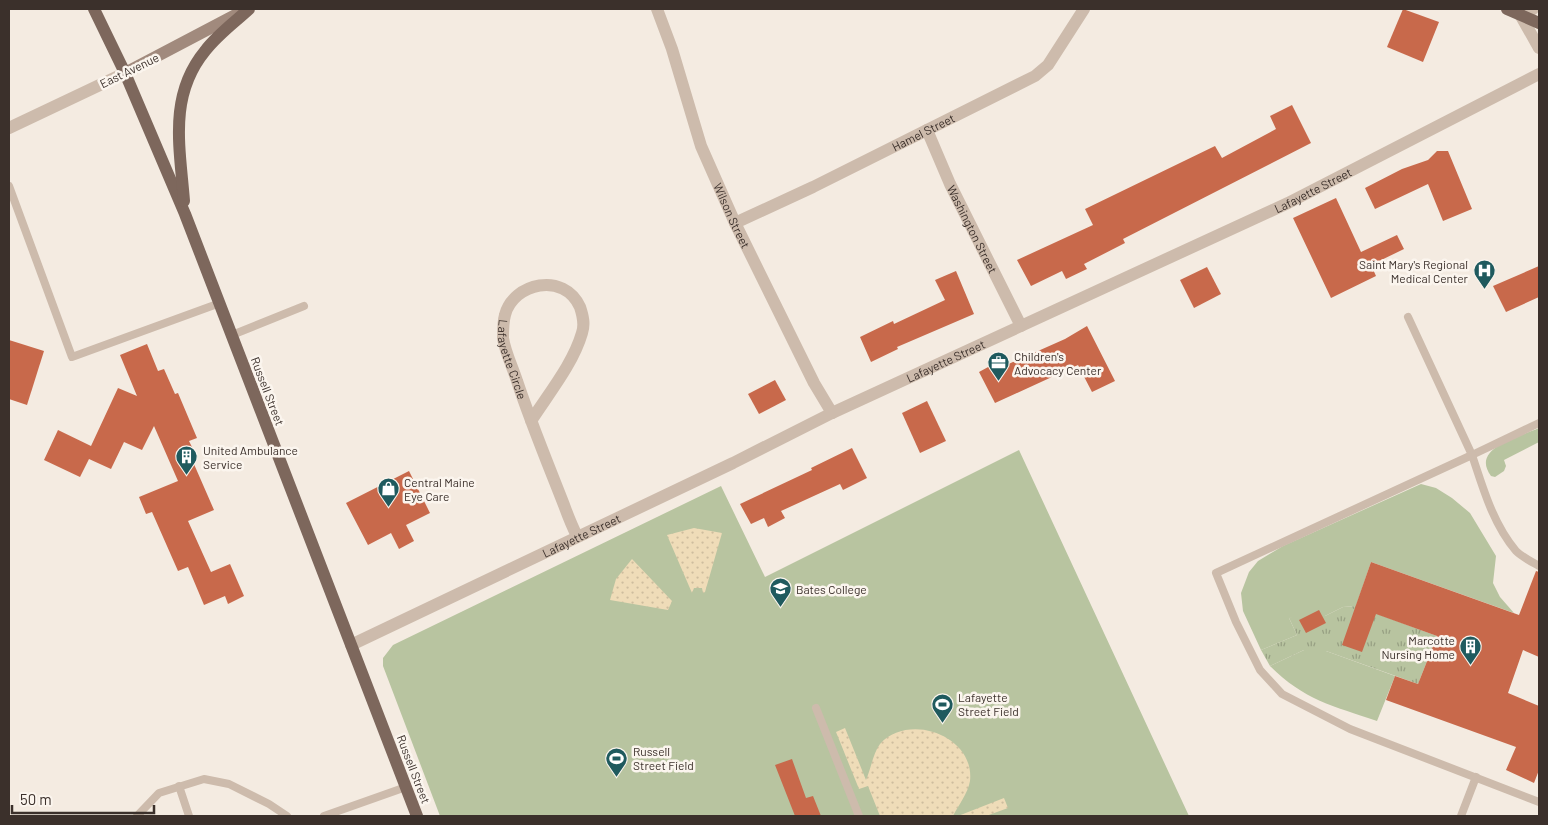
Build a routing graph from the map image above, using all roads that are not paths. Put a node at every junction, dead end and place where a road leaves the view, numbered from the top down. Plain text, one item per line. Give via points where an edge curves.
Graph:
1 (94, 9) edge
2 (249, 9) edge
3 (657, 9) edge
4 (1084, 9) edge
5 (1507, 9) edge
6 (1534, 9) edge
7 (1519, 12) edge
8 (1539, 23) edge
9 (1539, 48) edge
10 (125, 73) junction
11 (1539, 74) edge
12 (9, 128) edge
13 (927, 130) junction
14 (9, 186) edge
15 (186, 214) junction
16 (735, 222) junction
17 (220, 303) junction
18 (304, 306) dead end
19 (1408, 317) dead end
20 (1021, 326) junction
21 (232, 335) junction
22 (832, 413) junction
23 (531, 420) junction
24 (1539, 423) edge
25 (1472, 455) junction
26 (577, 536) junction
27 (1539, 566) edge
28 (351, 645) junction
29 (816, 708) dead end
30 (1476, 777) junction
31 (179, 786) junction
32 (406, 787) junction
33 (1539, 802) edge
34 (137, 816) edge
35 (189, 816) edge
36 (287, 816) edge
37 (324, 816) edge
38 (417, 816) edge
39 (859, 816) edge
40 (1460, 816) edge

1 - 10 main road, Russell Street
2 - 10 main road, East Avenue
2 - 15 main road via 206,50 187,78 178,110
3 - 16 street, Wilson Street via 701,146
4 - 13 street, Hamel Street via 1048,65 1035,76
5 - 7 main road
6 - 7 street
7 - 8 main road
7 - 9 street
10 - 12 street, East Avenue
10 - 15 main road, Russell Street
11 - 20 street, Lafayette Street via 1288,203
13 - 16 street, Hamel Street
13 - 20 street, Washington Street via 950,184
14 - 17 lane via 72,357
15 - 17 main road, Russell Street
16 - 22 street, Wilson Street
17 - 21 main road, Russell Street
18 - 21 lane
19 - 25 lane
20 - 22 street, Lafayette Street
21 - 28 main road, Russell Street
22 - 26 street, Lafayette Street
23 - 23 street, Lafayette Circle via 571,358 584,322 576,300 568,290 550,284 520,295 504,316 503,339
23 - 26 street, Lafayette Circle
24 - 25 lane
25 - 27 lane via 1486,499 1517,552
25 - 30 lane via 1216,573 1260,670 1282,694 1350,729
26 - 28 street, Lafayette Street
28 - 32 main road, Russell Street
29 - 39 lane
30 - 33 lane
30 - 40 lane
31 - 34 lane via 159,793
31 - 35 lane
31 - 36 lane via 204,779 229,784
32 - 37 lane
32 - 38 main road, Russell Street

